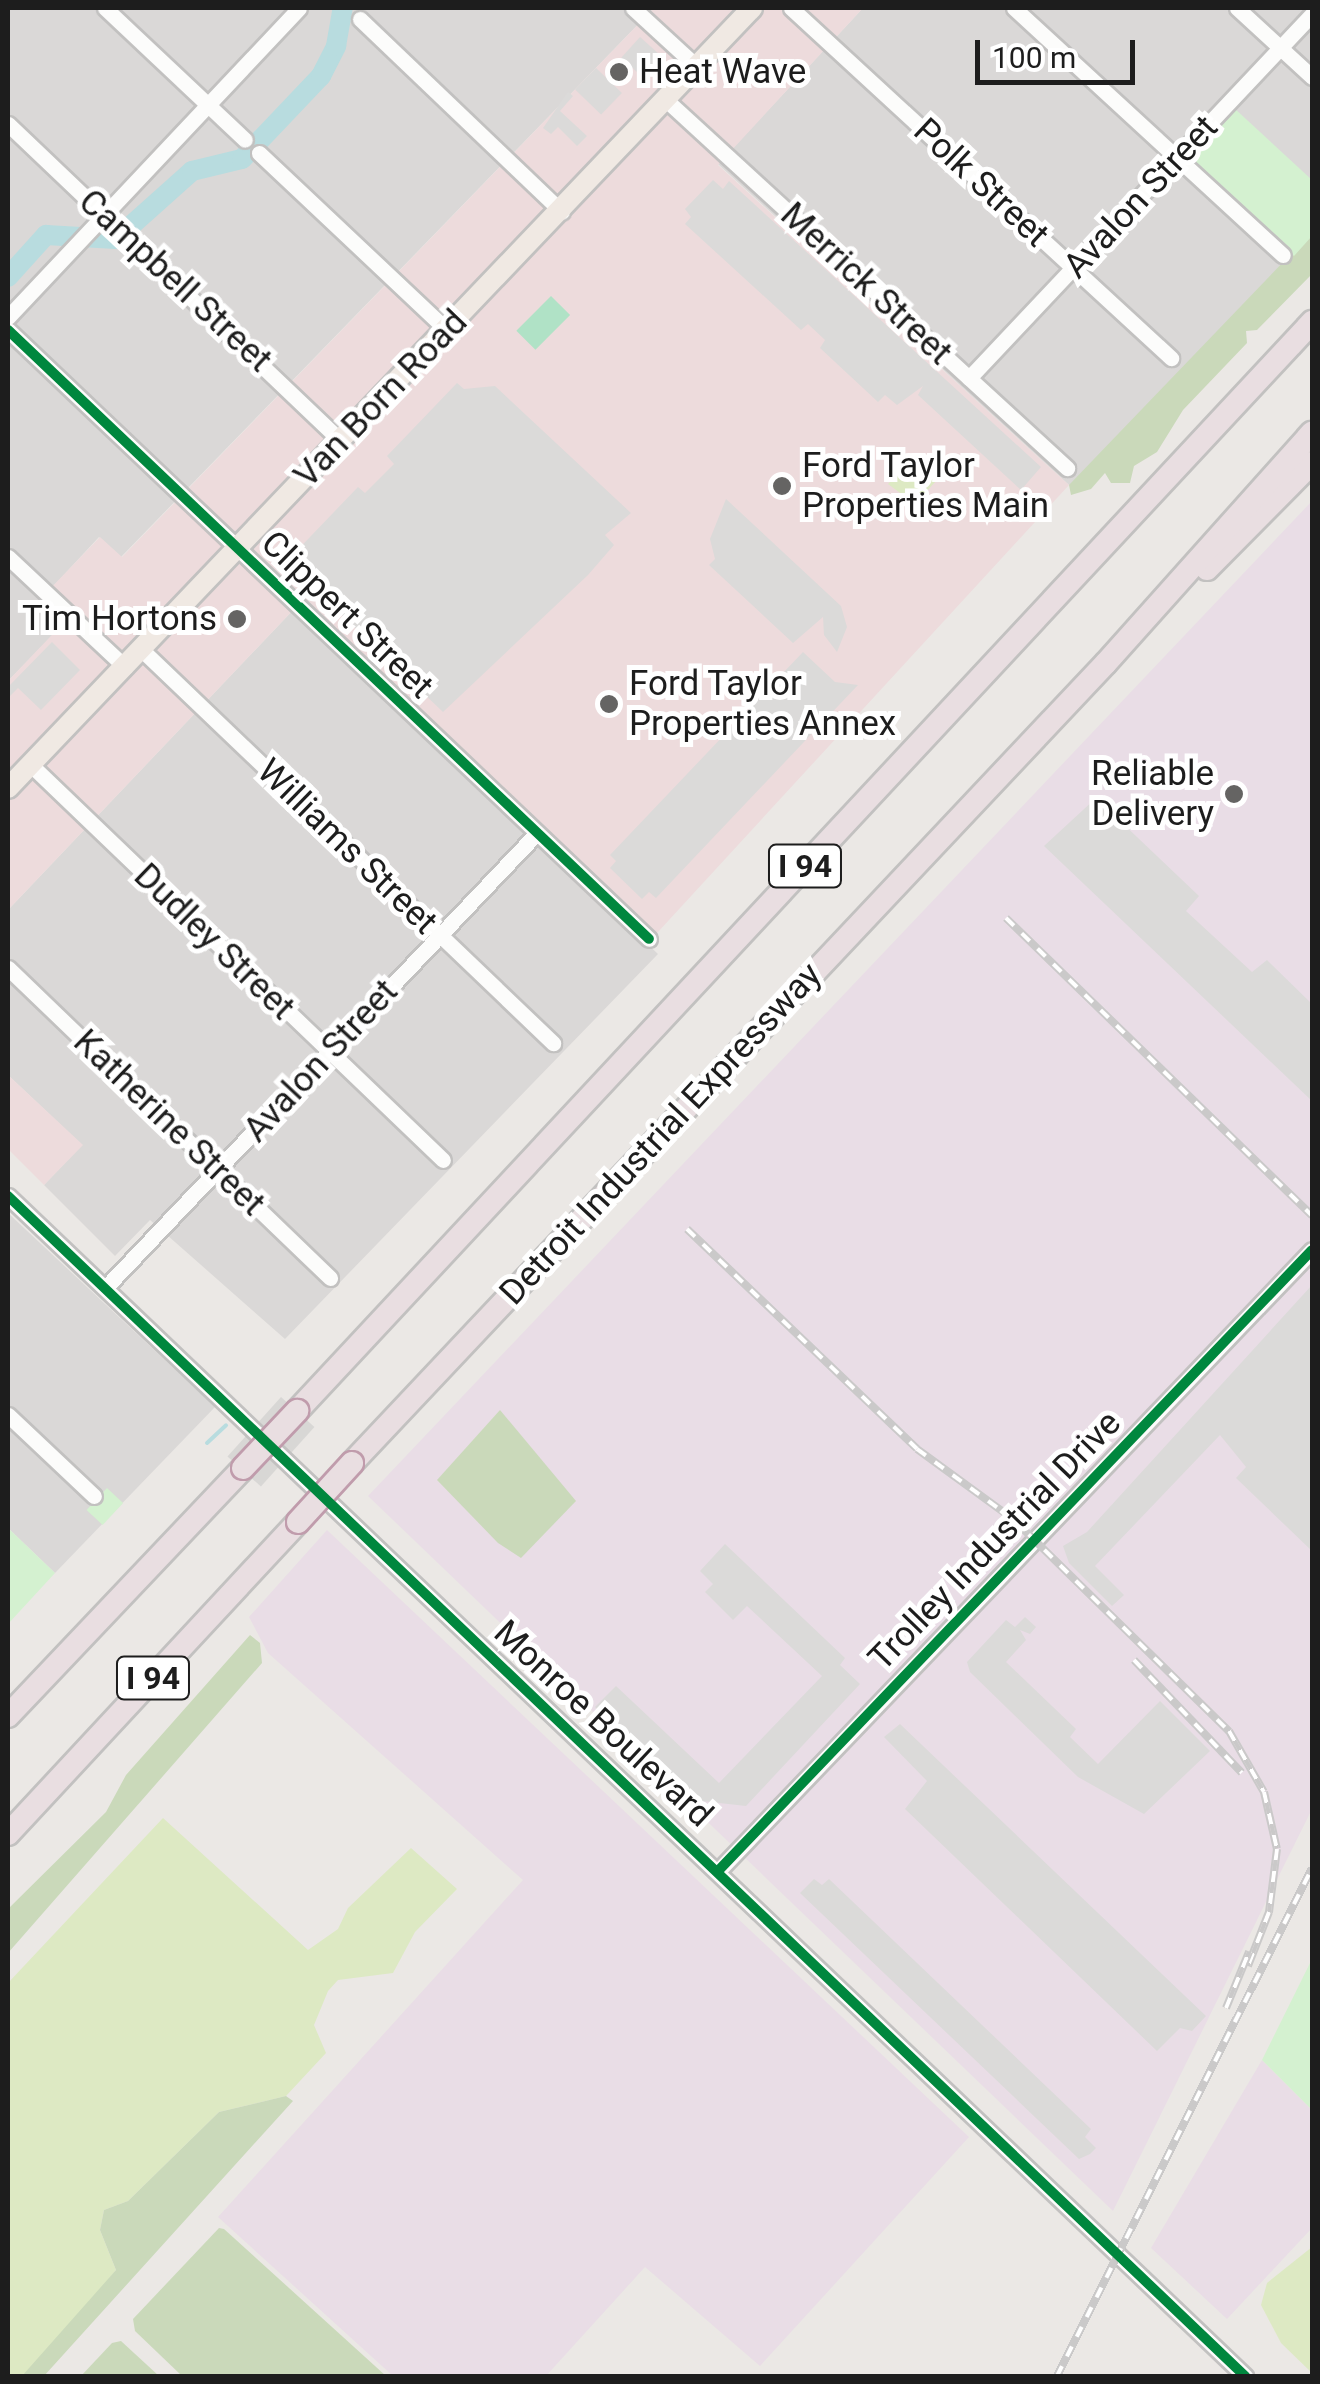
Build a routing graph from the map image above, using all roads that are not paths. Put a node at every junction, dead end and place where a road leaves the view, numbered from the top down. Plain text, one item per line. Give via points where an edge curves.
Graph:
1 (105, 8) edge
2 (300, 8) edge
3 (633, 8) edge
4 (752, 8) edge
5 (791, 8) edge
6 (1014, 8) edge
7 (1237, 8) edge
8 (1312, 14) edge
9 (360, 18) dead end
10 (1281, 48) junction
11 (696, 66) junction
12 (1312, 77) edge
13 (666, 99) junction
14 (208, 105) junction
15 (8, 124) edge
16 (246, 140) dead end
17 (259, 152) dead end
18 (1177, 158) junction
19 (562, 212) junction
20 (111, 222) junction
21 (1282, 256) dead end
22 (1074, 268) junction
23 (1312, 301) edge
24 (8, 317) edge
25 (1312, 322) edge
26 (8, 330) edge
27 (446, 330) junction
28 (1171, 358) dead end
29 (969, 378) junction
30 (1312, 433) edge
31 (341, 440) junction
32 (1200, 442) junction
33 (1312, 464) edge
34 (1067, 468) dead end
35 (238, 549) junction
36 (8, 557) edge
37 (142, 650) junction
38 (1106, 663) junction
39 (125, 667) junction
40 (15, 776) edge
41 (537, 834) junction
42 (440, 935) junction
43 (648, 939) dead end
44 (8, 968) edge
45 (552, 1044) dead end
46 (329, 1052) junction
47 (442, 1160) dead end
48 (218, 1170) junction
49 (8, 1196) edge
50 (1312, 1250) edge
51 (330, 1278) dead end
52 (106, 1288) junction
53 (8, 1414) edge
54 (94, 1496) dead end
55 (8, 1716) edge
56 (8, 1834) edge
57 (718, 1871) junction
58 (1245, 2376) edge

1 - 14 street
2 - 14 street
3 - 11 street
4 - 11 main road, Van Born Road
5 - 22 street, Polk Street
6 - 18 street
7 - 10 street
8 - 10 street, Avalon Street
9 - 19 street
10 - 12 street
10 - 18 street, Avalon Street
11 - 13 main road, Van Born Road
13 - 19 main road, Van Born Road
13 - 29 street, Merrick Street
14 - 16 street
14 - 20 street
15 - 20 street, Campbell Street
17 - 27 street
18 - 21 street
18 - 22 street, Avalon Street
19 - 27 main road, Van Born Road
20 - 24 street via 90,232
20 - 31 street, Campbell Street
22 - 28 street, Polk Street
22 - 29 street, Avalon Street
23 - 32 highway
25 - 32 highway, I 94
26 - 35 street, Clippert Street
27 - 31 main road, Van Born Road
29 - 34 street, Merrick Street
30 - 38 highway, Detroit Industrial Expressway / I 94
31 - 35 main road, Van Born Road
32 - 55 highway, I 94, bridge
33 - 38 highway
35 - 37 main road, Van Born Road
35 - 41 street, Clippert Street
36 - 39 street
37 - 39 main road, Van Born Road
37 - 42 street, Williams Street
38 - 56 highway, Detroit Industrial Expressway / I 94, bridge
39 - 40 main road, Van Born Road
40 - 46 street, Dudley Street
41 - 42 street, Avalon Street
41 - 43 street, Clippert Street
42 - 45 street, Williams Street
42 - 46 street, Avalon Street
44 - 48 street, Katherine Street
46 - 47 street, Dudley Street
46 - 48 street, Avalon Street
48 - 51 street, Katherine Street
48 - 52 street, Avalon Street
49 - 52 street, Monroe Boulevard
50 - 57 street, Trolley Industrial Drive
52 - 57 street, Monroe Boulevard
53 - 54 street
57 - 58 street, Monroe Boulevard

